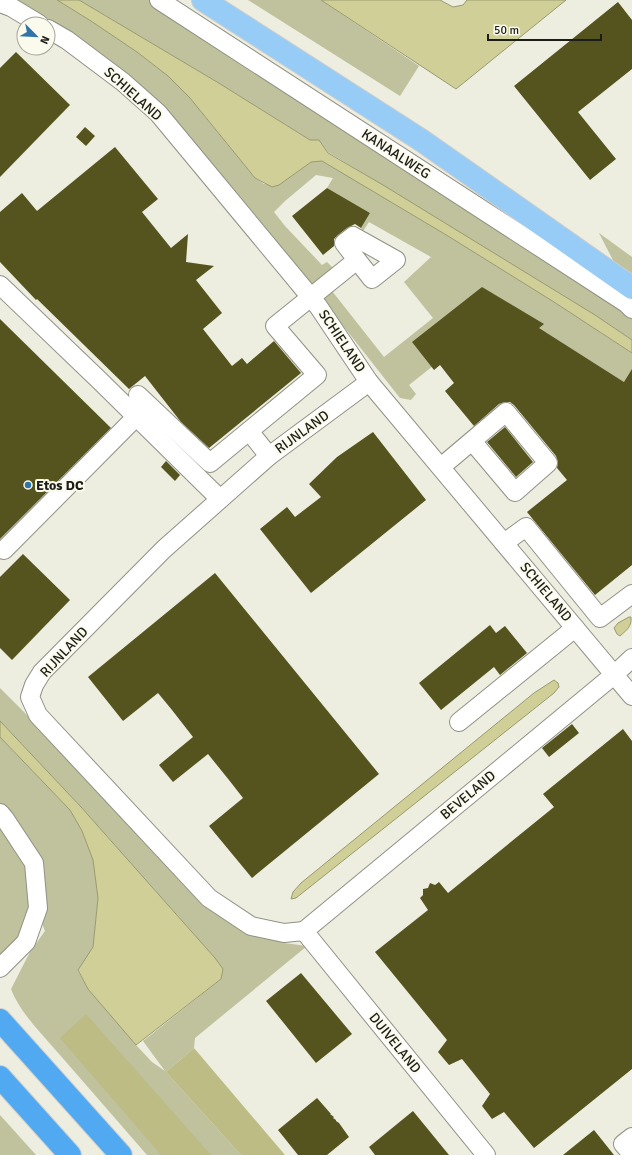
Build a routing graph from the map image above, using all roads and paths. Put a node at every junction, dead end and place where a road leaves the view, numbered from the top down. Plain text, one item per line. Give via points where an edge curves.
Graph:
1 (159, 0) edge
2 (203, 0) edge
3 (0, 3) edge
4 (25, 16) edge
5 (56, 34) edge
6 (357, 260) dead end
7 (0, 285) edge
8 (632, 288) edge
9 (310, 297) junction
10 (632, 309) edge
11 (369, 382) junction
12 (138, 395) dead end
13 (136, 416) junction
14 (249, 431) junction
15 (472, 441) dead end
16 (269, 456) junction
17 (441, 467) junction
18 (220, 499) junction
19 (504, 543) junction
20 (4, 550) dead end
21 (632, 594) edge
22 (576, 628) junction
23 (632, 658) edge
24 (615, 674) junction
25 (632, 696) edge
26 (459, 722) dead end
27 (0, 814) edge
28 (304, 931) junction
29 (0, 968) edge
30 (0, 1020) edge
31 (0, 1077) edge
32 (632, 1137) edge
33 (632, 1154) edge
34 (70, 1155) edge
35 (121, 1155) edge
36 (486, 1155) edge

1 - 10 street, KANAALWEG via 613,294
2 - 8 main road, KANAALWEG via 421,140
3 - 4 street
5 - 9 street, SCHIELAND via 123,82 158,113
6 - 9 street
7 - 13 street
9 - 11 street, SCHIELAND
9 - 14 street via 275,326 317,374
11 - 16 street, RIJNLAND
11 - 17 street, SCHIELAND
12 - 14 street via 210,463
13 - 18 street
13 - 20 street
14 - 16 street
15 - 17 street
16 - 18 street, RIJNLAND
17 - 19 street, SCHIELAND
18 - 28 street, RIJNLAND via 164,549 42,672 30,697 38,715 209,898 251,926 284,933
19 - 21 street via 526,527 600,618
19 - 22 street, SCHIELAND
22 - 24 street, SCHIELAND
22 - 26 street
23 - 24 street, BEVELAND
24 - 25 street, SCHIELAND
24 - 28 street, BEVELAND
27 - 29 street via 34,863 38,908 26,942
28 - 36 street, DUIVELAND
30 - 35 highway
31 - 34 highway
32 - 33 street via 623,1144

